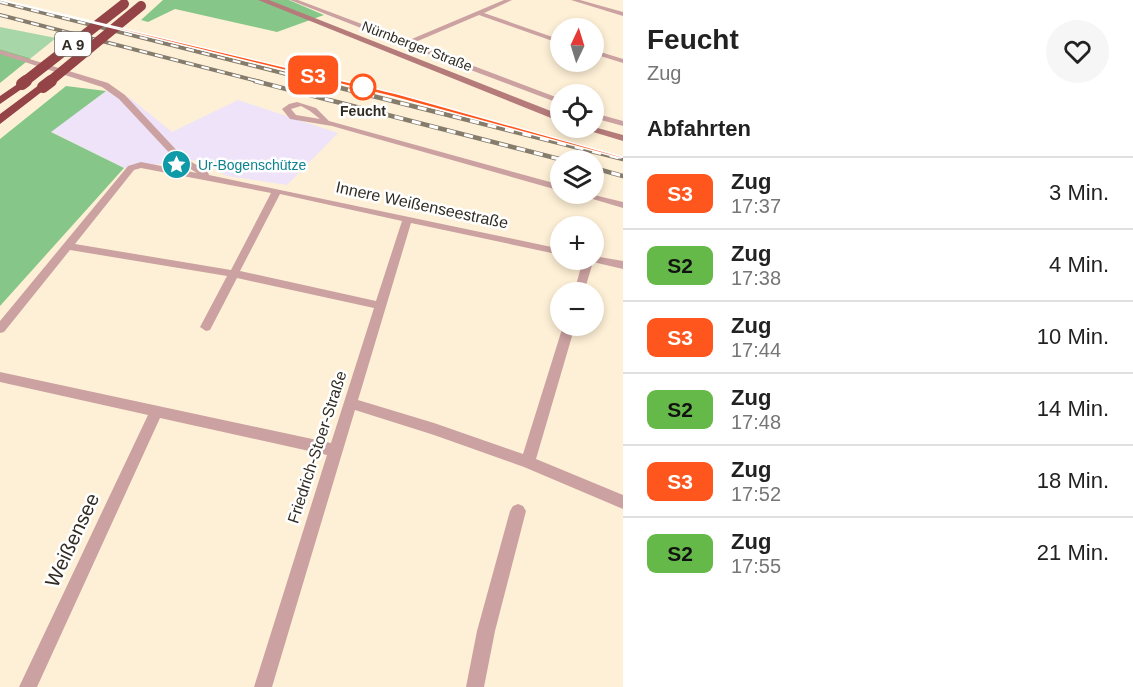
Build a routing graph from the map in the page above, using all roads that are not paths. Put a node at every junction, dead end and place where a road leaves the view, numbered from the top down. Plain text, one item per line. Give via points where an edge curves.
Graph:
1 (262, 0) edge
2 (293, 0) edge
3 (509, 0) edge
4 (574, 0) edge
5 (126, 2) edge
6 (144, 3) edge
7 (478, 13) junction
8 (623, 14) edge
9 (550, 38) edge
10 (406, 44) junction
11 (0, 52) edge
12 (604, 55) edge
13 (623, 61) edge
14 (550, 98) edge
15 (0, 100) edge
16 (550, 115) edge
17 (604, 118) edge
18 (0, 120) edge
19 (326, 122) dead end
20 (623, 124) edge
21 (604, 133) edge
22 (623, 138) edge
23 (211, 178) junction
24 (550, 185) edge
25 (277, 191) junction
26 (604, 200) edge
27 (623, 205) edge
28 (407, 219) junction
29 (66, 246) junction
30 (550, 250) edge
31 (604, 261) edge
32 (623, 265) edge
33 (236, 274) junction
34 (378, 305) junction
35 (206, 327) dead end
36 (0, 329) edge
37 (566, 336) edge
38 (0, 377) edge
39 (350, 404) junction
40 (156, 411) junction
41 (334, 450) junction
42 (528, 462) junction
43 (623, 502) edge
44 (518, 511) dead end
45 (28, 687) edge
46 (263, 687) edge
47 (475, 687) edge

1 - 16 main road, Nürnberger Straße
2 - 10 street
3 - 7 street
4 - 8 street
5 - 15 highway, A 9, bridge
6 - 18 highway, A 9, bridge
7 - 9 street
7 - 10 street
10 - 14 street
11 - 23 street via 105,85 122,97 179,158
12 - 13 street
17 - 20 street
19 - 24 street
21 - 22 main road
23 - 25 street, Innere Weißenseestraße
23 - 29 street, Innere Weißenseestraße via 141,165 130,168
25 - 28 street, Innere Weißenseestraße
25 - 33 street
26 - 27 street
28 - 30 street, Innere Weißenseestraße
28 - 34 street, Friedrich-Stoer-Straße
29 - 33 street
29 - 36 street, Innere Weißenseestraße
31 - 32 street
33 - 34 street
33 - 35 street
34 - 39 street, Friedrich-Stoer-Straße
37 - 42 street
38 - 40 street
39 - 41 street, Friedrich-Stoer-Straße
39 - 42 street
40 - 41 street
40 - 45 street, Weißensee
41 - 46 street, Friedrich-Stoer-Straße
42 - 43 street
44 - 47 street

